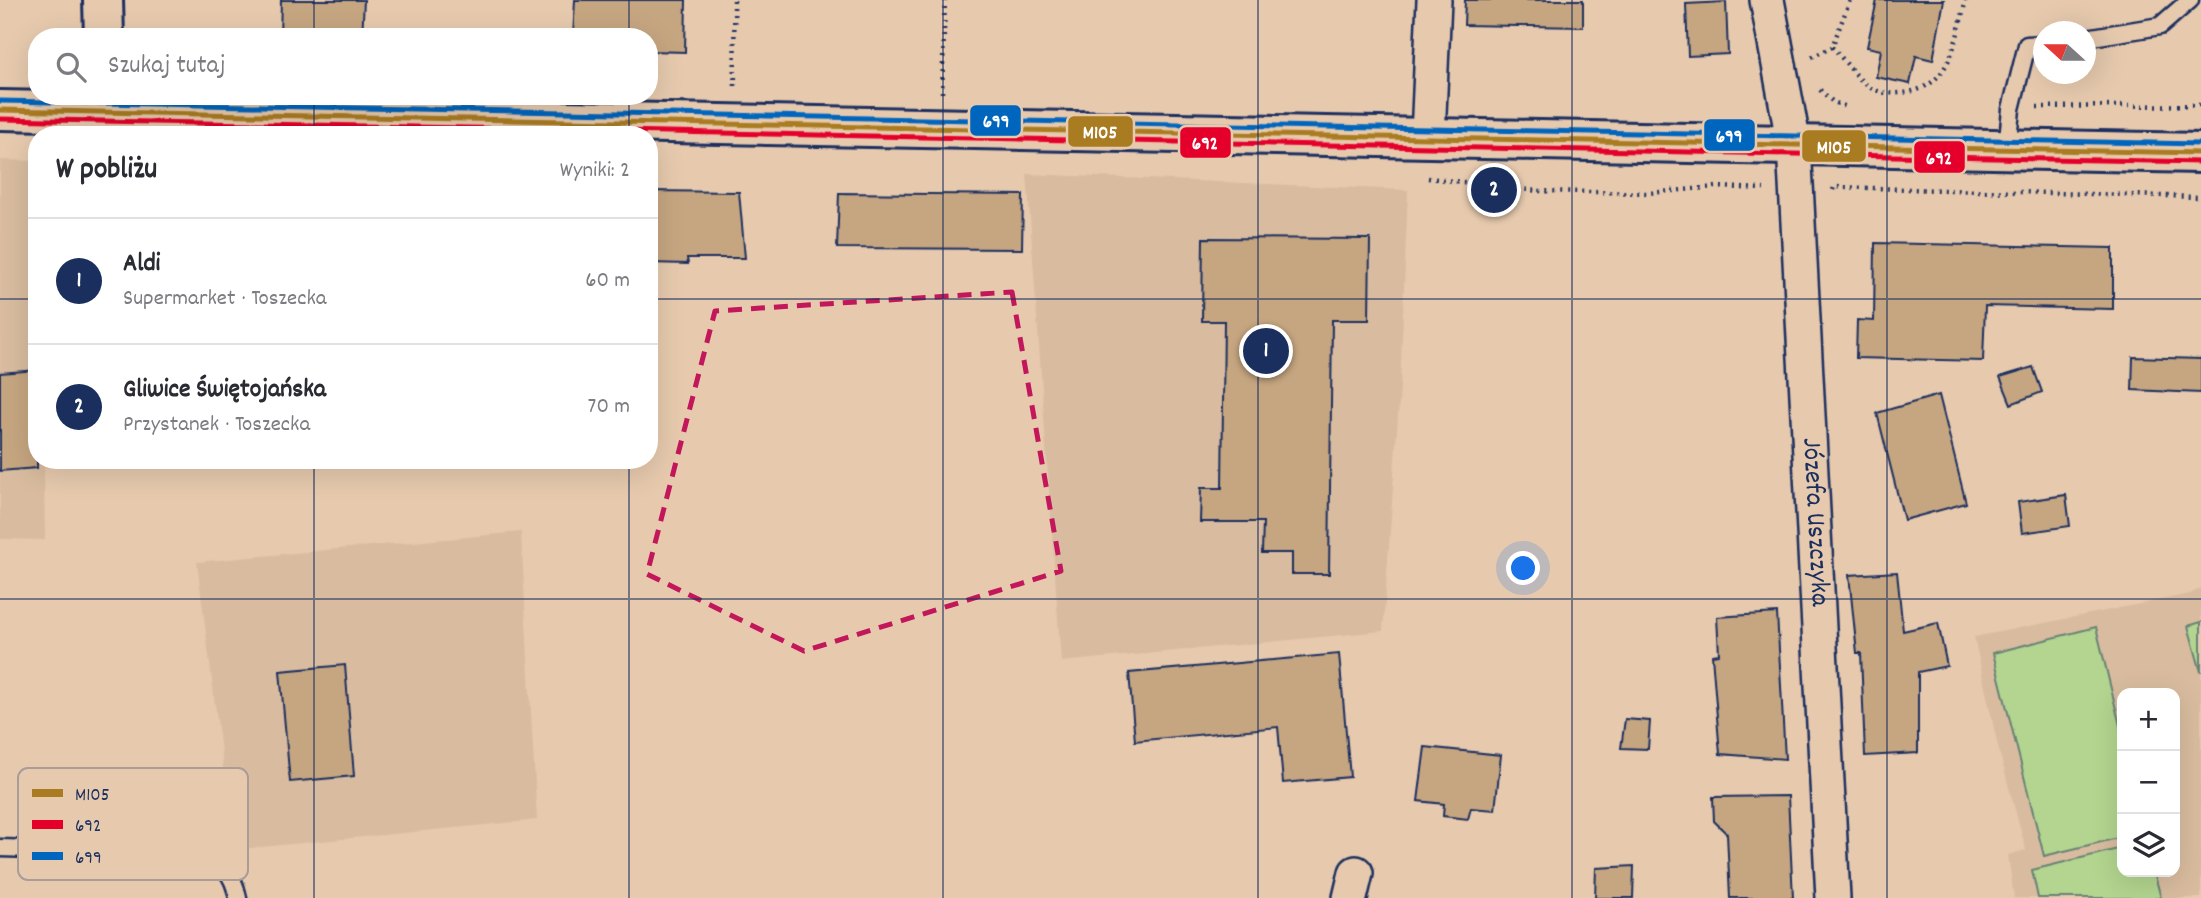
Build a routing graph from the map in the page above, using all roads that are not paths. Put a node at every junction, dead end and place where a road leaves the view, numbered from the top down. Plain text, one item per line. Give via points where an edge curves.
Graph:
1 (103, 0) edge
2 (1434, 0) edge
3 (1768, 0) edge
4 (2190, 0) edge
5 (104, 28) edge
6 (2096, 36) edge
7 (2033, 45) edge
8 (89, 105) edge
9 (109, 105) edge
10 (0, 110) edge
11 (145, 123) edge
12 (420, 126) edge
13 (658, 129) edge
14 (1428, 137) junction
15 (1794, 145) junction
16 (2007, 149) junction
17 (2201, 153) edge
18 (0, 848) edge
19 (18, 849) edge
20 (233, 880) edge
21 (238, 898) edge
22 (1833, 898) edge

1 - 5 main road
2 - 14 street
3 - 15 street, Józefa Uszczyka
4 - 6 lane via 2160,26
7 - 16 lane via 2027,45 2011,109
8 - 10 main road
9 - 11 main road
11 - 12 main road
13 - 14 main road
14 - 15 main road
15 - 16 main road
15 - 22 street, Józefa Uszczyka
16 - 17 main road
18 - 19 lane
20 - 21 lane

